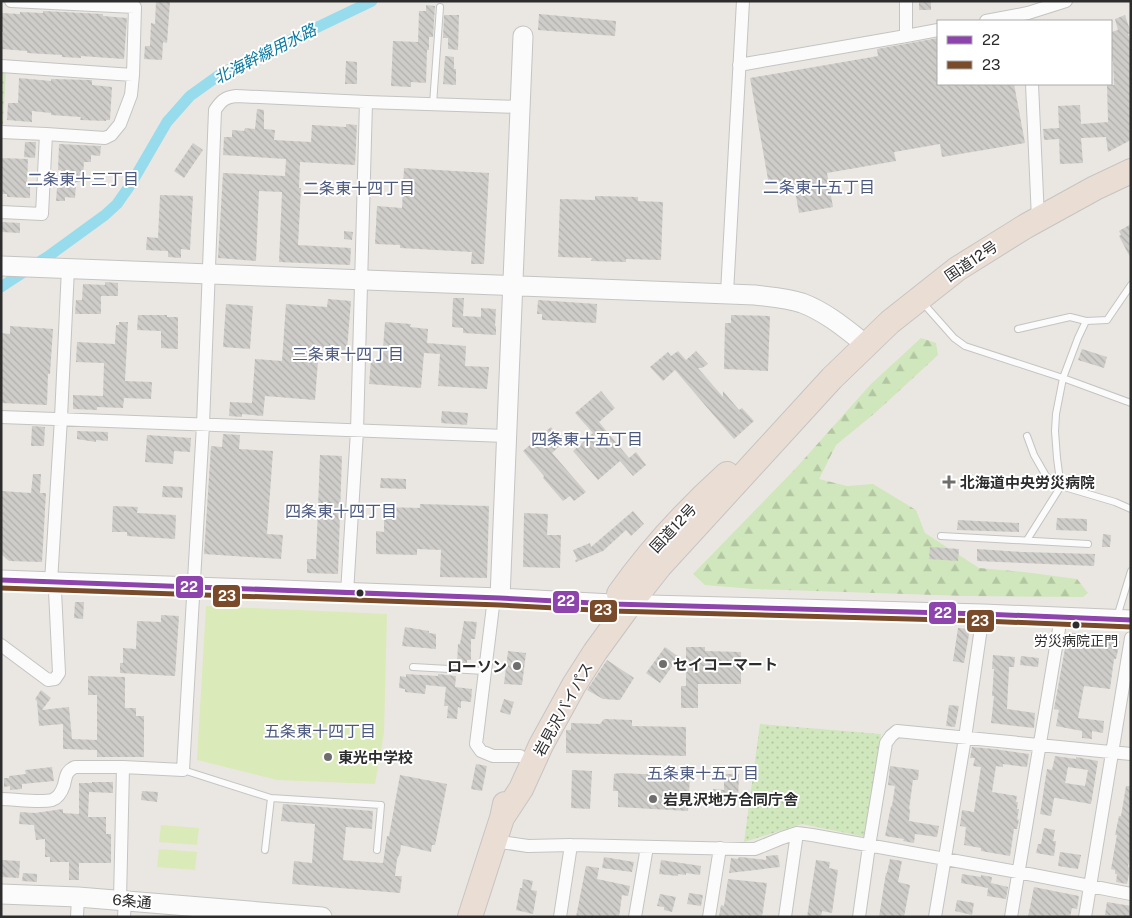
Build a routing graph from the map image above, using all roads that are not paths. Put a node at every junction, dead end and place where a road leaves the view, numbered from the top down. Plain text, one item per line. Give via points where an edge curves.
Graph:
1 (12, 1) edge
2 (743, 1) edge
3 (906, 1) edge
4 (1066, 1) edge
5 (135, 4) edge
6 (440, 8) dead end
7 (1028, 17) edge
8 (996, 20) edge
9 (937, 30) edge
10 (523, 36) dead end
11 (906, 36) junction
12 (739, 65) junction
13 (1, 66) edge
14 (133, 75) junction
15 (1032, 85) edge
16 (366, 102) junction
17 (433, 104) junction
18 (520, 107) junction
19 (1, 132) edge
20 (46, 134) junction
21 (1131, 171) edge
22 (1, 212) edge
23 (1038, 219) junction
24 (9, 266) edge
25 (59, 268) junction
26 (208, 274) junction
27 (360, 280) junction
28 (1131, 285) edge
29 (512, 286) junction
30 (727, 293) junction
31 (919, 298) junction
32 (1086, 321) junction
33 (1018, 329) dead end
34 (866, 344) junction
35 (1064, 378) junction
36 (1131, 403) edge
37 (1, 417) edge
38 (60, 418) junction
39 (203, 424) junction
40 (357, 431) junction
41 (506, 436) junction
42 (1027, 436) dead end
43 (1061, 486) junction
44 (1131, 509) edge
45 (941, 536) dead end
46 (1027, 540) junction
47 (1088, 544) dead end
48 (1131, 571) edge
49 (1, 580) edge
50 (51, 582) junction
51 (194, 586) junction
52 (347, 593) junction
53 (497, 598) junction
54 (621, 604) junction
55 (983, 614) junction
56 (1061, 617) junction
57 (1124, 620) edge
58 (1131, 638) edge
59 (1, 645) edge
60 (412, 667) dead end
61 (485, 672) junction
62 (965, 738) junction
63 (1040, 745) junction
64 (1112, 752) junction
65 (1131, 754) edge
66 (520, 756) junction
67 (123, 766) junction
68 (183, 770) junction
69 (272, 798) junction
70 (1, 799) edge
71 (502, 818) junction
72 (798, 833) junction
73 (494, 841) junction
74 (571, 845) junction
75 (869, 846) junction
76 (647, 847) junction
77 (720, 848) junction
78 (265, 850) dead end
79 (377, 850) dead end
80 (944, 859) junction
81 (1018, 872) junction
82 (1090, 886) junction
83 (1, 894) edge
84 (1131, 894) edge
85 (78, 897) junction
86 (123, 906) edge
87 (177, 911) edge
88 (208, 912) edge
89 (77, 917) edge
90 (322, 917) edge
91 (470, 917) edge
92 (560, 917) edge
93 (635, 917) edge
94 (709, 917) edge
95 (785, 917) edge
96 (859, 917) edge
97 (935, 917) edge
98 (1011, 917) edge
99 (1085, 917) edge

1 - 5 street
2 - 12 street
3 - 11 street
4 - 7 street
5 - 14 street
6 - 17 lane
7 - 8 street
9 - 11 street
10 - 18 street
11 - 12 street
12 - 30 street
13 - 14 street
14 - 20 street via 131,95 120,124 111,135 105,138
15 - 23 street
16 - 17 street
16 - 26 street via 236,96 227,97 220,103 215,110
16 - 27 street
17 - 18 street
18 - 29 street
19 - 20 street
20 - 22 street via 42,214
21 - 23 highway, 国道12号
23 - 31 highway, 国道12号 via 957,269
24 - 25 street
25 - 26 street
25 - 38 street
26 - 27 street
26 - 39 street
27 - 29 street
27 - 40 street
28 - 32 lane via 1107,320
29 - 30 street
29 - 41 street
30 - 34 street via 756,294 802,303 822,312
31 - 34 highway, 国道12号
31 - 35 lane via 965,346
32 - 33 lane via 1070,317
32 - 35 lane
34 - 54 highway, 国道12号 via 678,522 640,565
35 - 36 lane
35 - 43 lane via 1055,431
37 - 38 street
38 - 39 street
38 - 50 street
39 - 40 street
39 - 51 street
40 - 41 street
40 - 52 street
41 - 53 street
42 - 43 lane via 1046,476
43 - 44 lane
43 - 46 lane
45 - 46 lane
46 - 47 lane
48 - 57 lane
49 - 50 street
50 - 51 street
50 - 59 street via 60,673 48,680
51 - 52 street
51 - 68 street
52 - 53 street
53 - 54 street
53 - 61 street
54 - 55 street
54 - 66 highway, 岩見沢バイパス via 581,647 557,684
54 - 71 highway, 岩見沢バイパス via 541,745 521,789
55 - 56 street
55 - 62 street
56 - 57 street
56 - 63 street
58 - 64 street
60 - 61 lane
61 - 66 street via 476,744 480,751 493,756
62 - 63 street
62 - 75 street via 897,731 890,736 886,743
62 - 80 street
63 - 64 street
63 - 81 street
64 - 65 street
64 - 82 street
66 - 71 highway, 岩見沢バイパス via 508,783
67 - 68 street
67 - 70 street via 69,769 62,790 53,800
67 - 86 street
68 - 69 lane
69 - 78 lane
69 - 79 lane via 381,805
71 - 73 highway, 岩見沢バイパス
72 - 75 street
72 - 77 street via 755,849
72 - 95 street
73 - 74 street via 528,846
73 - 91 highway, 岩見沢バイパス
74 - 76 street
74 - 92 street
75 - 80 street
75 - 96 street
76 - 77 street
76 - 93 street
77 - 94 street
80 - 81 street
80 - 97 street
81 - 82 street
81 - 98 street
82 - 84 street
82 - 99 street
83 - 85 street, 6条通
85 - 86 street, 6条通
85 - 89 street
86 - 87 street, 6条通
87 - 88 street, 6条通
88 - 90 street, 6条通

